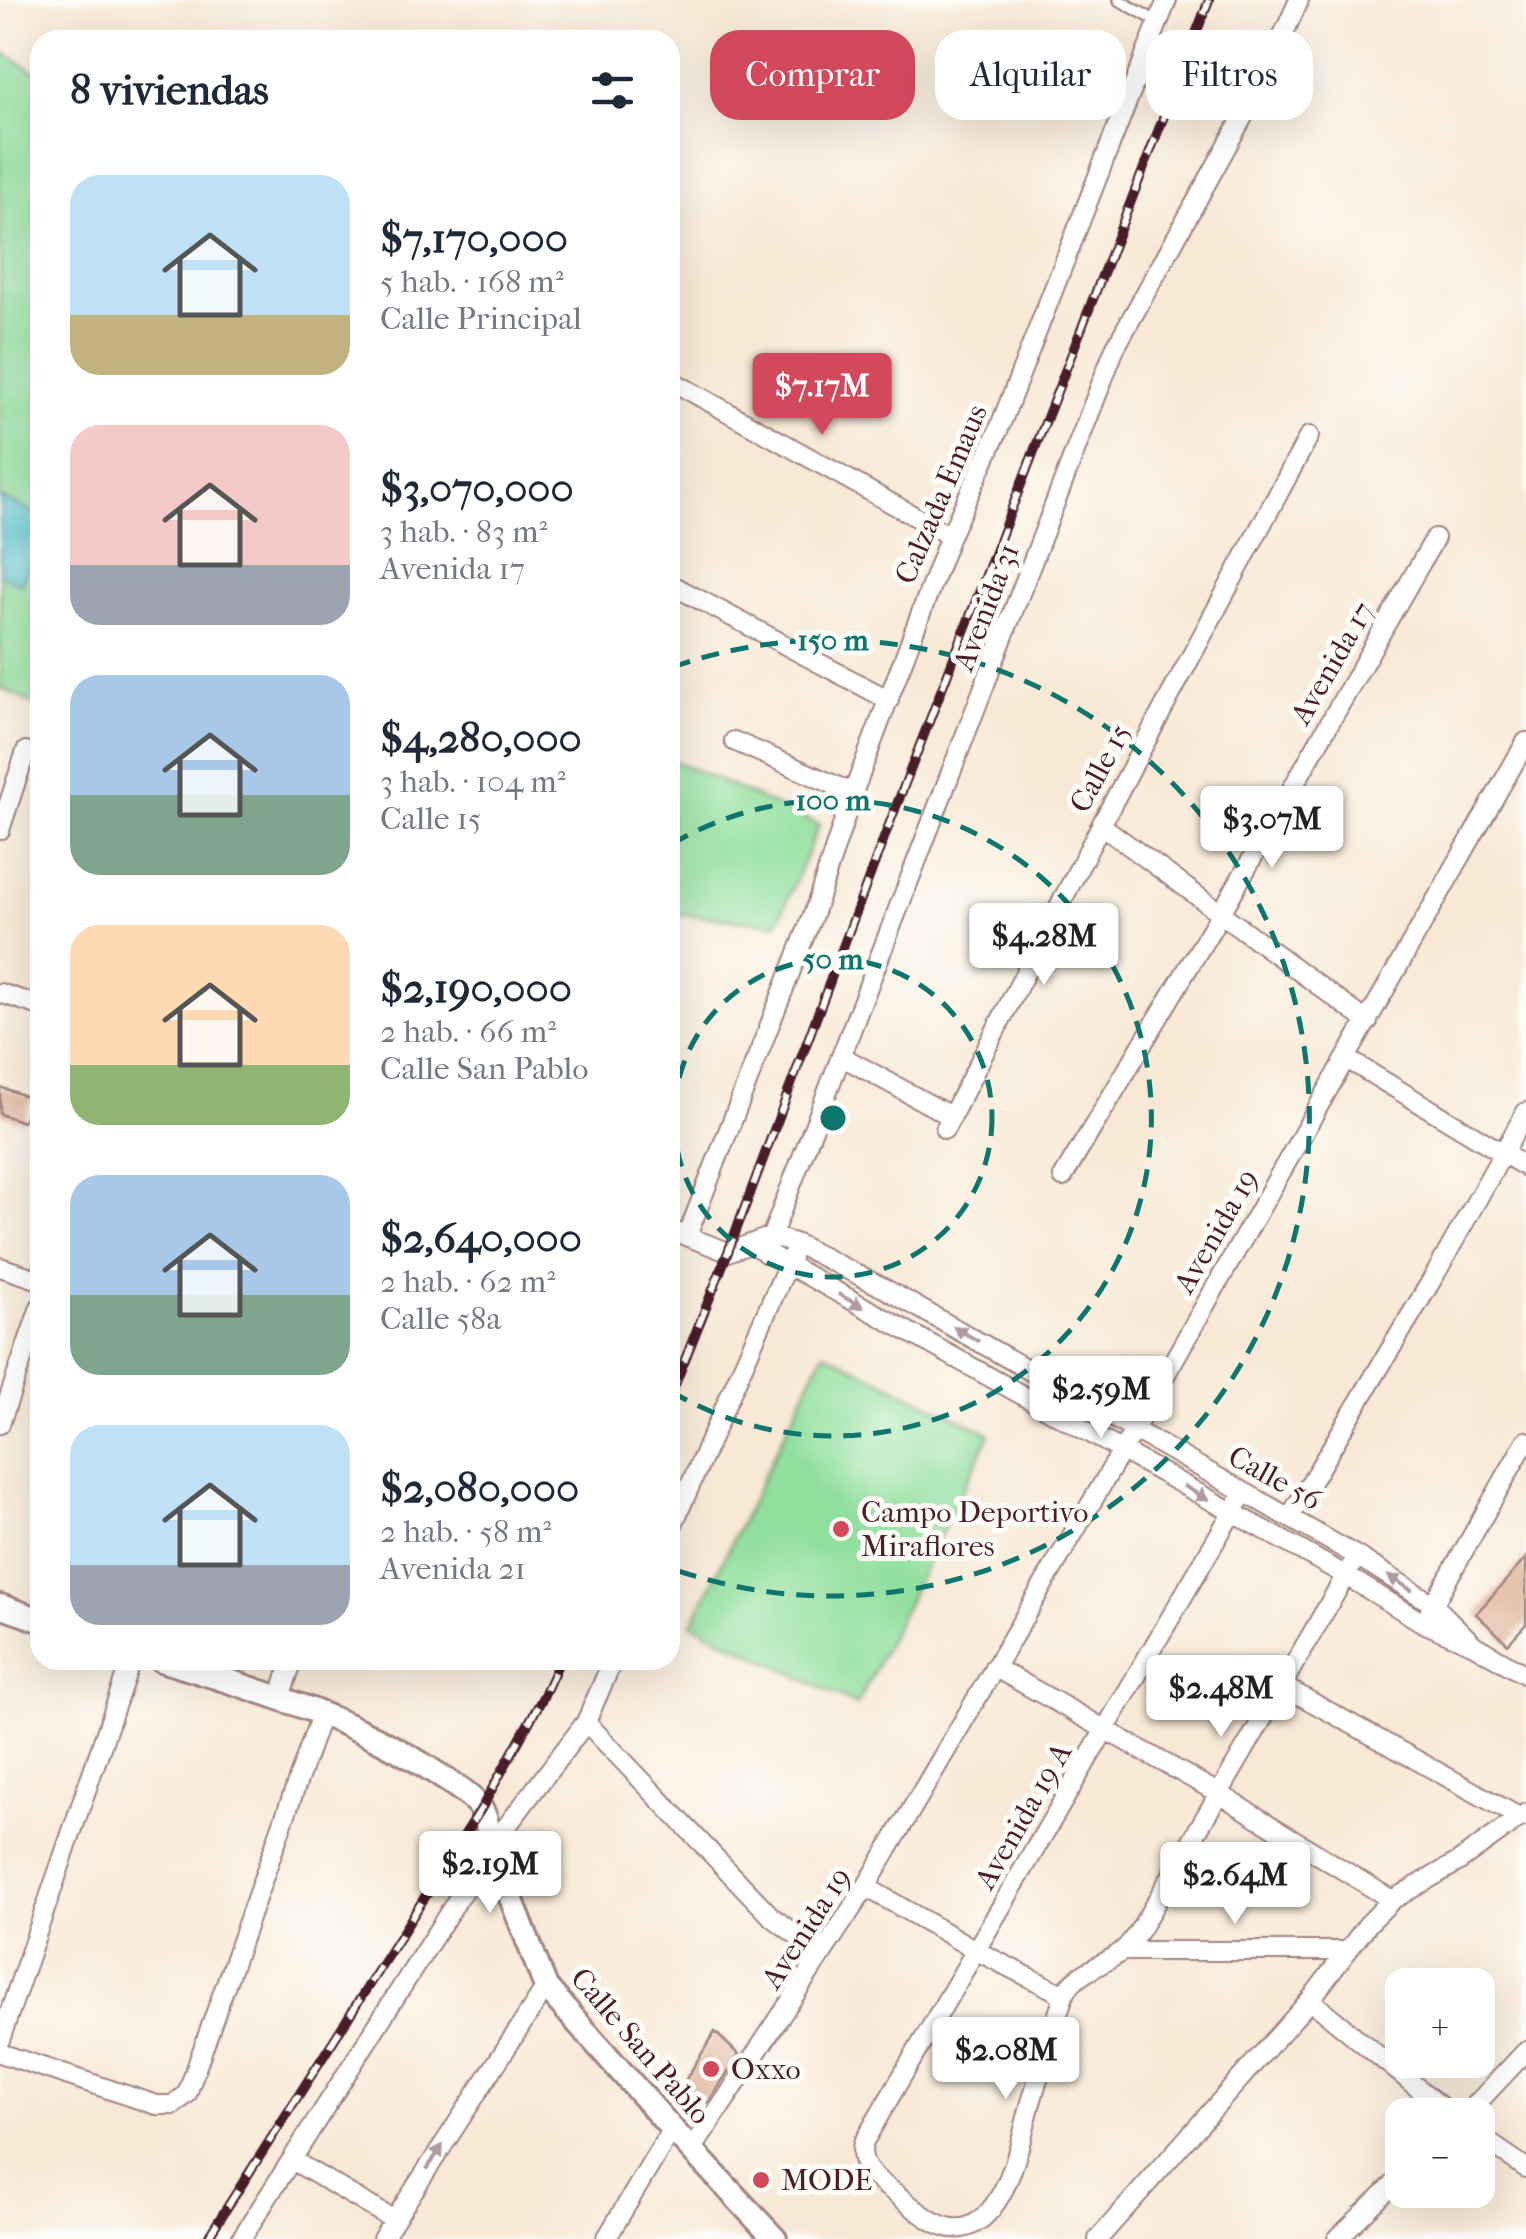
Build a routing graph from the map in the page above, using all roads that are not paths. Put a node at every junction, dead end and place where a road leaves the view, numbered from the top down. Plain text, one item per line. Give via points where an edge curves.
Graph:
1 (1118, 0) edge
2 (1167, 0) edge
3 (1299, 0) edge
4 (1158, 22) junction
5 (680, 386) edge
6 (1309, 436) dead end
7 (950, 536) junction
8 (1434, 538) dead end
9 (680, 589) edge
10 (889, 700) junction
11 (734, 741) dead end
12 (1526, 742) edge
13 (26, 751) dead end
14 (853, 793) junction
15 (1101, 826) junction
16 (0, 830) edge
17 (1221, 913) junction
18 (0, 992) edge
19 (30, 1002) edge
20 (1368, 1022) junction
21 (841, 1056) junction
22 (1346, 1059) junction
23 (1526, 1112) edge
24 (1503, 1154) junction
25 (1526, 1167) edge
26 (1063, 1177) dead end
27 (680, 1231) edge
28 (680, 1233) edge
29 (762, 1244) junction
30 (796, 1244) junction
31 (0, 1266) edge
32 (787, 1266) junction
33 (30, 1276) edge
34 (30, 1336) edge
35 (0, 1424) edge
36 (1134, 1430) junction
37 (1526, 1442) edge
38 (1122, 1451) junction
39 (1244, 1492) junction
40 (680, 1508) edge
41 (1231, 1514) junction
42 (1290, 1517) junction
43 (1356, 1556) junction
44 (1344, 1575) junction
45 (1434, 1604) junction
46 (0, 1606) edge
47 (30, 1616) edge
48 (1422, 1623) junction
49 (1474, 1645) junction
50 (994, 1667) junction
51 (128, 1670) edge
52 (193, 1670) edge
53 (289, 1670) edge
54 (609, 1670) edge
55 (1526, 1675) edge
56 (1281, 1685) junction
57 (280, 1697) junction
58 (322, 1712) junction
59 (586, 1722) junction
60 (1104, 1730) junction
61 (1218, 1793) junction
62 (1524, 1816) edge
63 (491, 1847) junction
64 (866, 1887) junction
65 (1392, 1900) junction
66 (977, 1950) junction
67 (1122, 1951) junction
68 (1347, 1951) junction
69 (822, 1954) junction
70 (546, 1987) junction
71 (1064, 1996) junction
72 (1310, 2000) junction
73 (0, 2040) edge
74 (1526, 2051) edge
75 (0, 2053) edge
76 (1430, 2098) edge
77 (1482, 2098) edge
78 (672, 2129) junction
79 (1495, 2146) edge
80 (692, 2150) junction
81 (292, 2160) junction
82 (1526, 2168) edge
83 (1385, 2192) edge
84 (394, 2220) junction
85 (241, 2239) edge
86 (382, 2239) edge
87 (606, 2239) edge
88 (775, 2239) edge
89 (1098, 2239) edge
90 (1337, 2239) edge

1 - 4 lane
2 - 4 street, Calzada Emaus
3 - 21 street, Avenida 31 via 1259,88 1115,348
4 - 7 street, Calzada Emaus via 998,431
5 - 7 street
6 - 15 street, Calle 15
7 - 10 street, Calzada Emaus
8 - 17 street, Avenida 17
9 - 10 street
10 - 14 street, Calzada Emaus
11 - 14 street
12 - 20 street, Avenida 19
13 - 16 street
14 - 27 street, Calzada Emaus via 814,912
15 - 17 street
15 - 21 street, Calle 15 via 948,1123
17 - 20 street
17 - 26 street, Avenida 17
18 - 19 street
20 - 22 street, Avenida 19
21 - 29 street, Avenida 31
22 - 24 street
22 - 36 street, Avenida 19
23 - 24 street
24 - 25 street
24 - 42 street
28 - 29 street via 728,1252
29 - 30 street, Calle 56
29 - 32 street, Calle 56
30 - 32 street
36 -> 30 street, Calle 56
31 - 33 street
32 -> 38 street, Calle 56
32 - 40 street
34 - 35 street
36 - 38 street, Avenida 19
36 - 39 street, Calle 56
37 - 45 street
38 -> 41 street, Calle 56
38 - 50 street, Avenida 19
39 - 41 street, Avenida 19 A
39 - 42 street, Calle 56
41 - 44 street, Calle 56
41 - 60 street, Avenida 19 A
42 - 43 street, Calle 56
43 - 44 street
45 -> 43 street, Calle 56
44 - 48 street, Calle 56
44 - 56 street
45 - 48 street
45 - 49 street, Calle 56
46 - 47 street
48 - 49 street, Calle 56
49 - 55 street, Calle 56
50 - 60 street
50 - 64 street, Avenida 19
51 - 73 street
52 - 57 street, Calle San Pablo
53 - 57 street
54 - 59 street
56 - 61 street
56 - 62 street
57 - 58 street, Calle San Pablo
58 - 63 street, Calle San Pablo via 406,1753 465,1793 481,1809
58 - 75 street via 187,2094 156,2105
59 - 63 street
59 - 69 street via 771,1916
60 - 61 street
60 - 66 street, Avenida 19 A
61 - 65 street
61 - 67 street
62 - 65 street
63 - 70 street, Calle San Pablo
63 - 81 street
64 - 66 street
64 - 69 street, Avenida 19
65 - 68 street
66 - 71 street
66 - 71 street, Avenida 19 A via 861,2152 867,2170 936,2224 973,2225 992,2207 1016,2159
67 - 68 street
67 - 71 street via 1081,1974
68 - 72 street
69 - 80 street, Avenida 19
70 - 78 street, Calle San Pablo
84 -> 70 street
72 - 76 street
72 - 89 street
74 - 77 street
78 - 80 street, Calle San Pablo
78 - 87 street
79 - 82 street
80 - 88 street, Calle San Pablo
81 - 84 street
81 - 85 street
83 - 90 street
84 - 86 street

